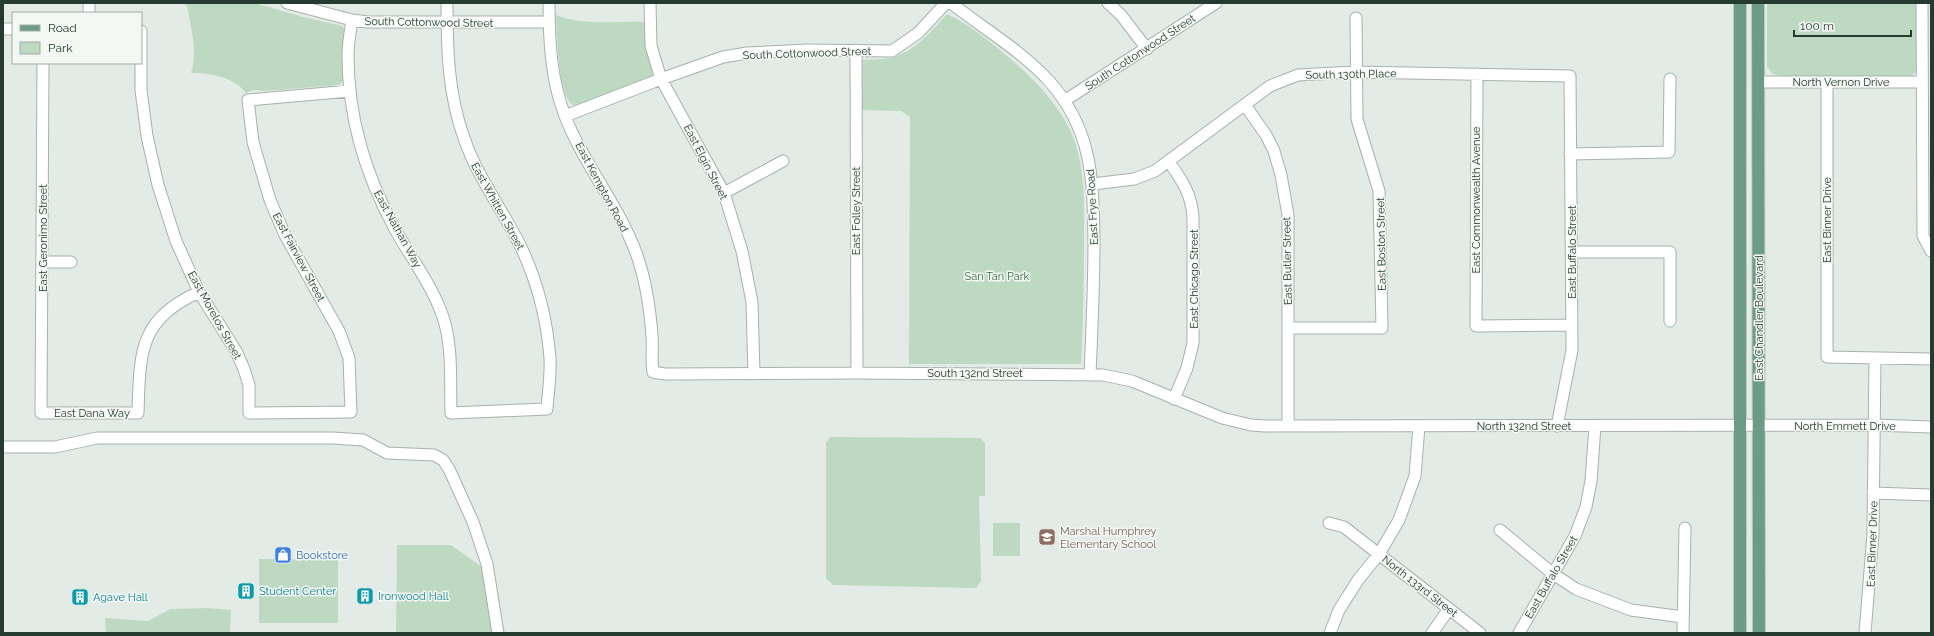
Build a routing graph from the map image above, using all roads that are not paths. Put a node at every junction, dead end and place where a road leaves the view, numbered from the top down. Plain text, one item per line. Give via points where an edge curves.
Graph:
1 (287, 3) edge
2 (447, 3) edge
3 (549, 3) edge
4 (650, 3) edge
5 (946, 3) edge
6 (951, 3) edge
7 (1108, 3) edge
8 (1216, 3) edge
9 (1740, 3) edge
10 (1758, 3) edge
11 (1925, 6) edge
12 (1356, 18) dead end
13 (352, 20) junction
14 (549, 22) junction
15 (447, 23) junction
16 (1147, 49) junction
17 (856, 50) junction
18 (43, 64) edge
19 (142, 64) edge
20 (1355, 72) junction
21 (1476, 74) junction
22 (1570, 76) joint
23 (661, 79) junction
24 (1670, 79) dead end
25 (1760, 82) junction
26 (1827, 82) junction
27 (1922, 82) junction
28 (350, 91) junction
29 (1064, 101) junction
30 (1245, 105) junction
31 (565, 116) junction
32 (1570, 154) junction
33 (783, 161) dead end
34 (1169, 162) junction
35 (1093, 184) junction
36 (1927, 190) edge
37 (724, 193) junction
38 (1572, 252) junction
39 (1931, 252) edge
40 (43, 262) junction
41 (71, 262) dead end
42 (199, 292) junction
43 (1670, 321) dead end
44 (1572, 325) junction
45 (1288, 328) junction
46 (1875, 358) junction
47 (1931, 359) edge
48 (653, 372) joint
49 (857, 373) junction
50 (754, 374) junction
51 (1090, 374) junction
52 (1174, 399) junction
53 (41, 413) joint
54 (249, 413) joint
55 (451, 413) joint
56 (1741, 425) junction
57 (1759, 425) junction
58 (1874, 425) junction
59 (1288, 426) junction
60 (1419, 426) junction
61 (1558, 426) junction
62 (1595, 426) junction
63 (1931, 427) edge
64 (3, 447) edge
65 (1874, 493) junction
66 (1931, 495) edge
67 (1330, 523) dead end
68 (1685, 528) dead end
69 (1500, 530) dead end
70 (1379, 554) junction
71 (1552, 573) junction
72 (1449, 609) junction
73 (1683, 617) junction
74 (498, 633) edge
75 (1330, 633) edge
76 (1432, 633) edge
77 (1480, 633) edge
78 (1519, 633) edge
79 (1683, 633) edge
80 (1740, 633) edge
81 (1759, 633) edge
82 (1865, 633) edge

1 - 13 street, South Cottonwood Street
2 - 15 street, East Whitten Street
3 - 14 street, East Kempton Road
4 - 23 street, East Elgin Street via 651,46
5 - 17 street, South Cottonwood Street via 918,33 892,51
6 - 29 street, East Frye Road via 1034,66
7 - 16 street
8 - 16 street, South Cottonwood Street
9 - 56 main road, East Chandler Boulevard
10 - 25 main road, East Chandler Boulevard
11 - 27 street
12 - 20 street, East Boston Street
13 - 15 street, South Cottonwood Street
13 - 28 street, East Nathan Way via 348,55
14 - 15 street, South Cottonwood Street
14 - 31 street, East Kempton Road via 553,75
15 - 55 street, East Whitten Street via 448,62 453,100 463,136 474,164 521,246 534,275 545,321 550,359 547,409
16 - 29 street, South Cottonwood Street
17 - 23 street, South Cottonwood Street via 747,53 723,58
17 - 49 street, East Folley Street
18 - 40 street, East Geronimo Street
19 - 42 street, East Morelos Street via 147,136 158,185 176,241
20 - 21 street, South 130th Place
20 - 30 street, South 130th Place via 1292,77 1270,86
20 - 45 street, East Boston Street via 1357,119 1379,191 1382,328
21 - 22 street, South 130th Place
21 - 44 street, East Commonwealth Avenue via 1476,326
22 - 32 street, East Buffalo Street
23 - 31 street, South Cottonwood Street
23 - 37 street, East Elgin Street
24 - 32 street via 1669,152
25 - 26 street, North Vernon Drive
25 - 57 main road, East Chandler Boulevard
26 - 27 street, North Vernon Drive
26 - 46 street, East Binner Drive via 1827,357
27 - 36 street
28 - 54 street, East Fairview Street via 248,100 253,142 270,200 285,235 339,331 349,358 352,412
28 - 55 street, East Nathan Way via 359,144 377,195 425,278 443,317 450,358
29 - 35 street, East Frye Road via 1075,118 1082,137
30 - 34 street, South 130th Place
30 - 45 street, East Butler Street via 1274,151 1285,198 1288,215
31 - 48 street, East Kempton Road via 622,220 635,251 648,310
32 - 38 street, East Buffalo Street
33 - 37 street
34 - 35 street, South 130th Place via 1134,179
34 - 52 street, East Chicago Street via 1188,192 1193,206 1193,342
35 - 51 street, East Frye Road via 1094,276
36 - 39 street via 1923,236
37 - 50 street, East Elgin Street via 742,251 752,302
38 - 43 street via 1670,252
38 - 44 street, East Buffalo Street
40 - 41 street
40 - 53 street, East Geronimo Street
42 - 53 street, East Dana Way via 180,301 156,320 143,346 138,413
42 - 54 street, East Morelos Street via 236,351 244,369 249,385
44 - 61 street, East Buffalo Street via 1572,350
45 - 59 street, East Butler Street
46 - 47 street
46 - 58 street, East Binner Drive
48 - 50 street, South 132nd Street
49 - 50 street, South 132nd Street
49 - 51 street, South 132nd Street
51 - 52 street, South 132nd Street via 1103,374 1132,381
52 - 59 street, South 132nd Street via 1237,422
56 - 57 street, North 132nd Street
56 - 62 street, North 132nd Street
56 - 80 main road, East Chandler Boulevard
57 - 58 street, North Emmett Drive
57 - 81 main road, East Chandler Boulevard
58 - 63 street, North Emmett Drive
58 - 65 street, East Binner Drive
59 - 60 street, North 132nd Street
60 - 61 street, North 132nd Street
60 - 70 street via 1415,476 1411,491 1399,520
61 - 62 street, North 132nd Street
62 - 71 street, East Buffalo Street via 1591,481 1586,507 1575,536
64 - 74 street via 55,447 98,438 333,438 363,440 387,453 434,455 443,460 449,469 473,522 489,570
65 - 66 street
65 - 82 street, East Binner Drive via 1871,580
67 - 70 street, North 133rd Street via 1344,527
68 - 73 street
69 - 71 street
70 - 72 street, North 133rd Street
70 - 75 street via 1339,610
71 - 73 street via 1576,589 1631,610
71 - 78 street, East Buffalo Street
72 - 76 street
72 - 77 street, North 133rd Street
73 - 79 street

